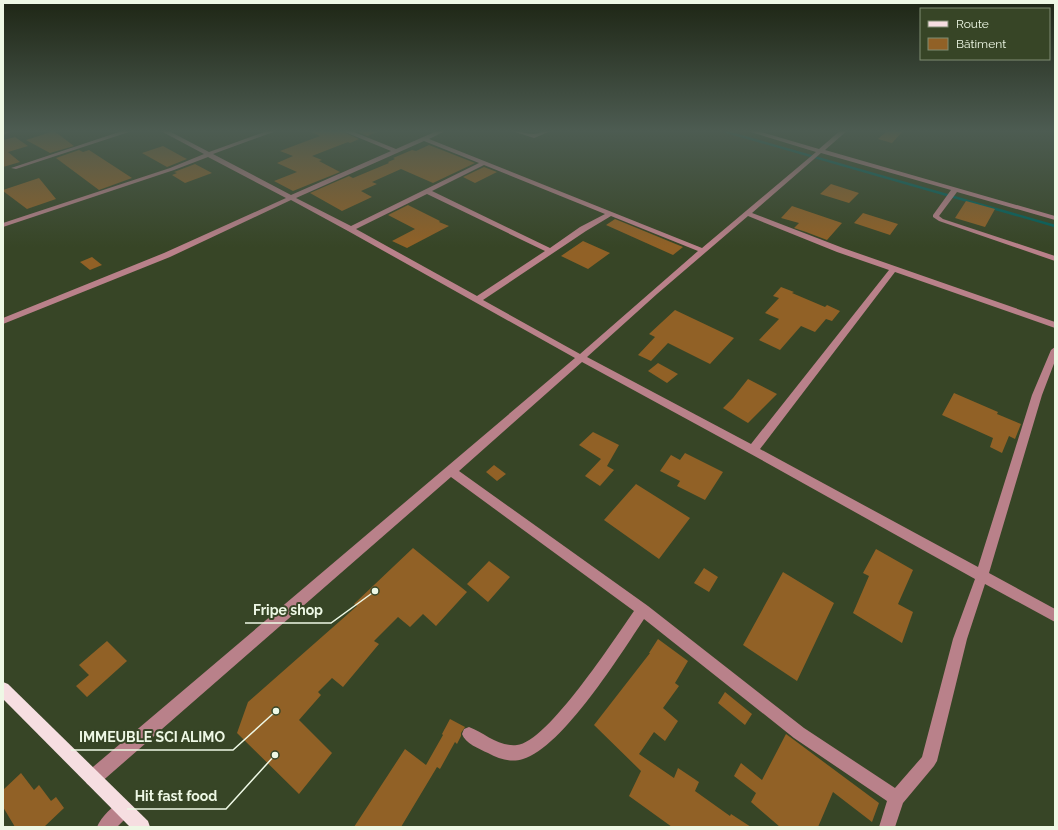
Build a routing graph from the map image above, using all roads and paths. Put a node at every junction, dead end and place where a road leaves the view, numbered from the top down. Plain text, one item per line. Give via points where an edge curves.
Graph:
1 (173, 169) edge
2 (235, 169) edge
3 (356, 169) edge
4 (472, 169) edge
5 (499, 169) edge
6 (801, 169) edge
7 (882, 169) edge
8 (955, 190) junction
9 (426, 191) junction
10 (290, 198) junction
11 (612, 213) junction
12 (747, 213) junction
13 (1055, 218) edge
14 (3, 226) edge
15 (351, 229) junction
16 (551, 251) junction
17 (704, 251) junction
18 (1055, 260) edge
19 (893, 269) junction
20 (477, 300) junction
21 (3, 321) edge
22 (1055, 325) edge
23 (1055, 350) edge
24 (581, 358) junction
25 (753, 450) junction
26 (451, 471) junction
27 (982, 576) junction
28 (643, 610) junction
29 (1055, 616) edge
30 (3, 689) edge
31 (469, 734) dead end
32 (93, 778) junction
33 (896, 798) junction
34 (123, 809) junction
35 (105, 827) edge
36 (142, 827) edge
37 (887, 827) edge

1 - 14 street
2 - 10 street
3 - 10 street
4 - 9 street
5 - 11 street
6 - 12 street
7 - 8 street
8 - 13 street
8 - 18 street via 935,216
9 - 15 street
9 - 16 street
10 - 15 street
10 - 21 street via 167,255
11 - 16 street via 583,228
11 - 17 street
12 - 17 street
12 - 19 street
15 - 20 street
16 - 20 street
17 - 24 street
19 - 22 street
19 - 25 street
20 - 24 street
23 - 27 street via 1037,395
24 - 25 street
24 - 26 street
25 - 27 street
26 - 28 street
26 - 32 street
27 - 29 street
27 - 33 street via 960,639 929,761
28 - 31 street via 569,712 542,740 523,752 500,752
28 - 33 street via 799,733
30 - 32 main road
32 - 34 main road
33 - 37 street
34 - 35 street
34 - 36 main road

